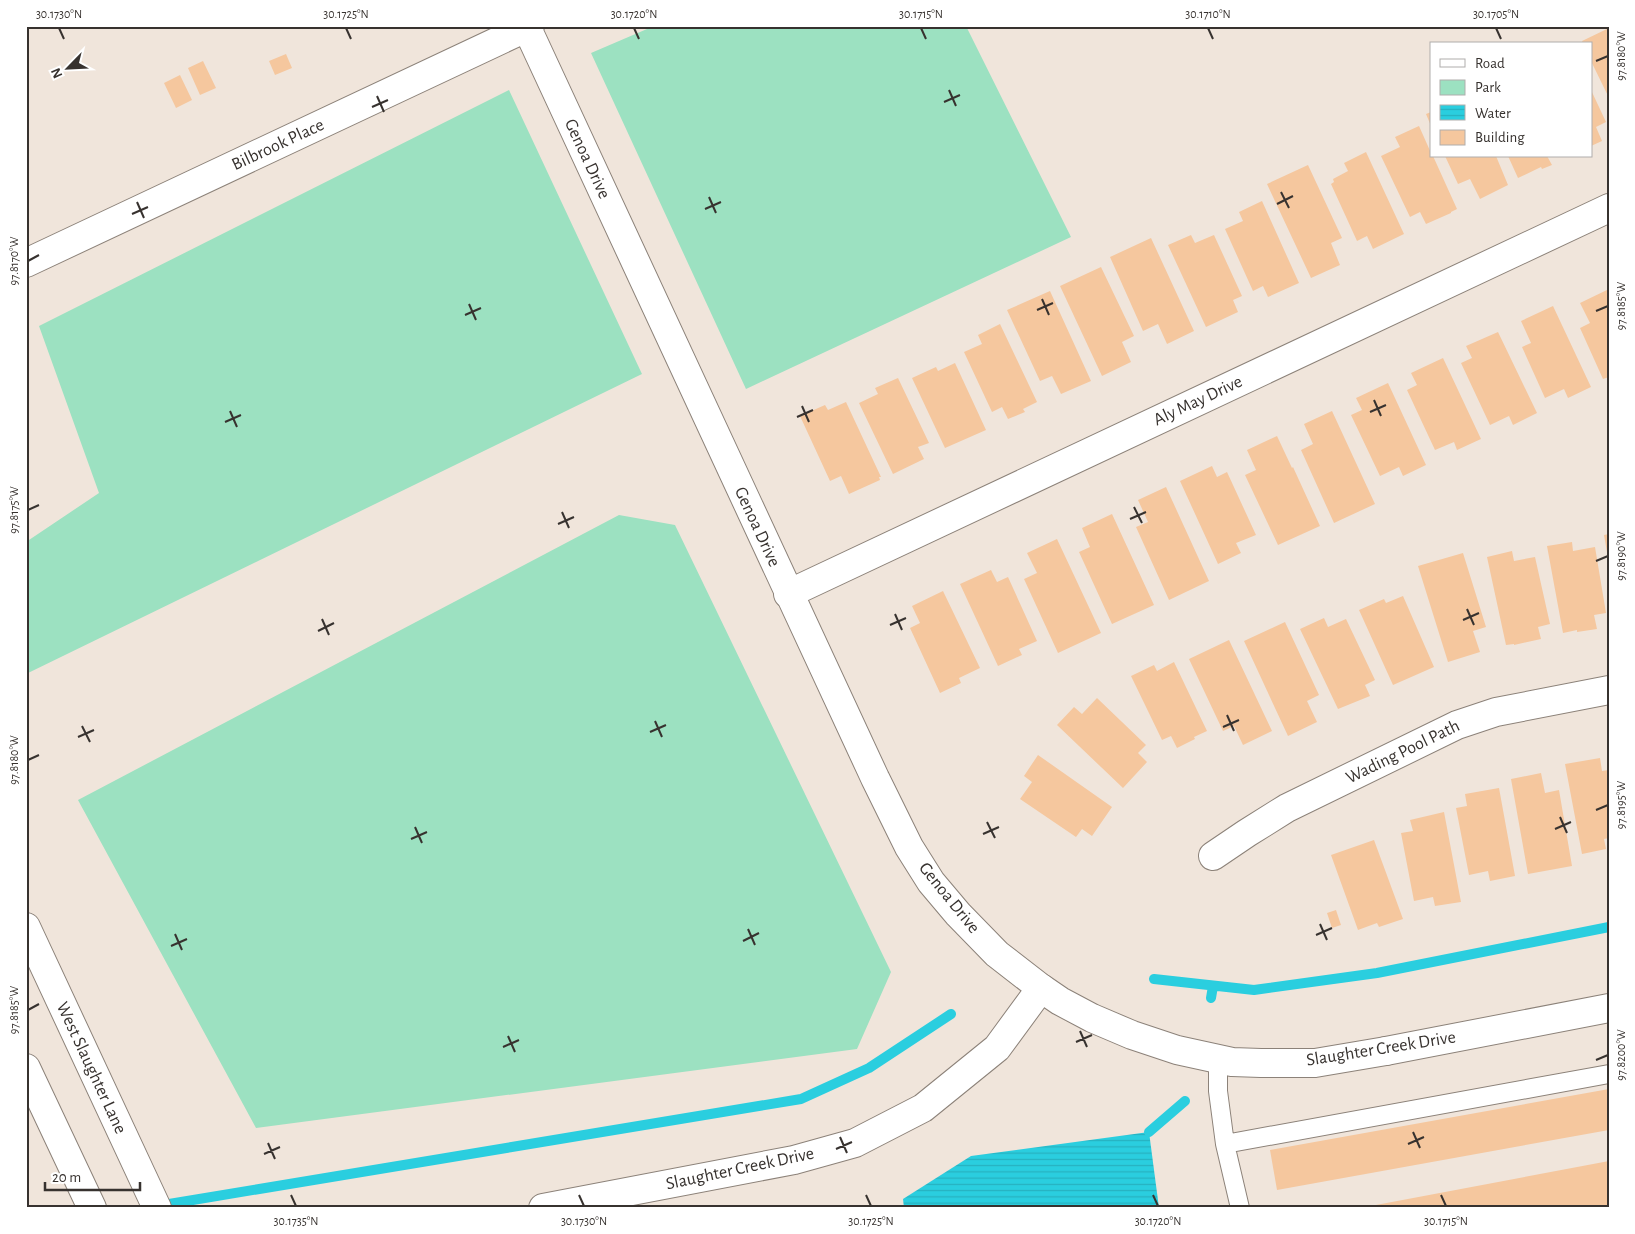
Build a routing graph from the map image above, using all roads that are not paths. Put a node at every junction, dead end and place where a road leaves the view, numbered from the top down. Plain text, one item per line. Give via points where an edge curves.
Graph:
1 (528, 27) edge
2 (1609, 208) edge
3 (26, 263) edge
4 (788, 594) junction
5 (1609, 690) edge
6 (1213, 856) dead end
7 (26, 927) edge
8 (1041, 988) junction
9 (1609, 1008) edge
10 (1218, 1058) junction
11 (26, 1068) edge
12 (1609, 1074) edge
13 (1225, 1144) junction
14 (92, 1208) edge
15 (157, 1208) edge
16 (542, 1208) edge
17 (1240, 1208) edge

1 - 3 street, Bilbrook Place
1 - 4 street, Genoa Drive
2 - 4 street, Aly May Drive
4 - 8 street, Genoa Drive via 875,778 926,875 997,954
5 - 6 street, Wading Pool Path via 1496,712 1457,725 1287,808
7 - 15 street, West Slaughter Lane
8 - 10 street, Slaughter Creek Drive via 1092,1018 1132,1035 1177,1050
8 - 16 street, Slaughter Creek Drive via 997,1048 923,1108 855,1143 794,1160
9 - 10 street, Slaughter Creek Drive via 1314,1063 1232,1062
10 - 13 lane via 1218,1090
11 - 14 street
12 - 13 lane
13 - 17 lane

